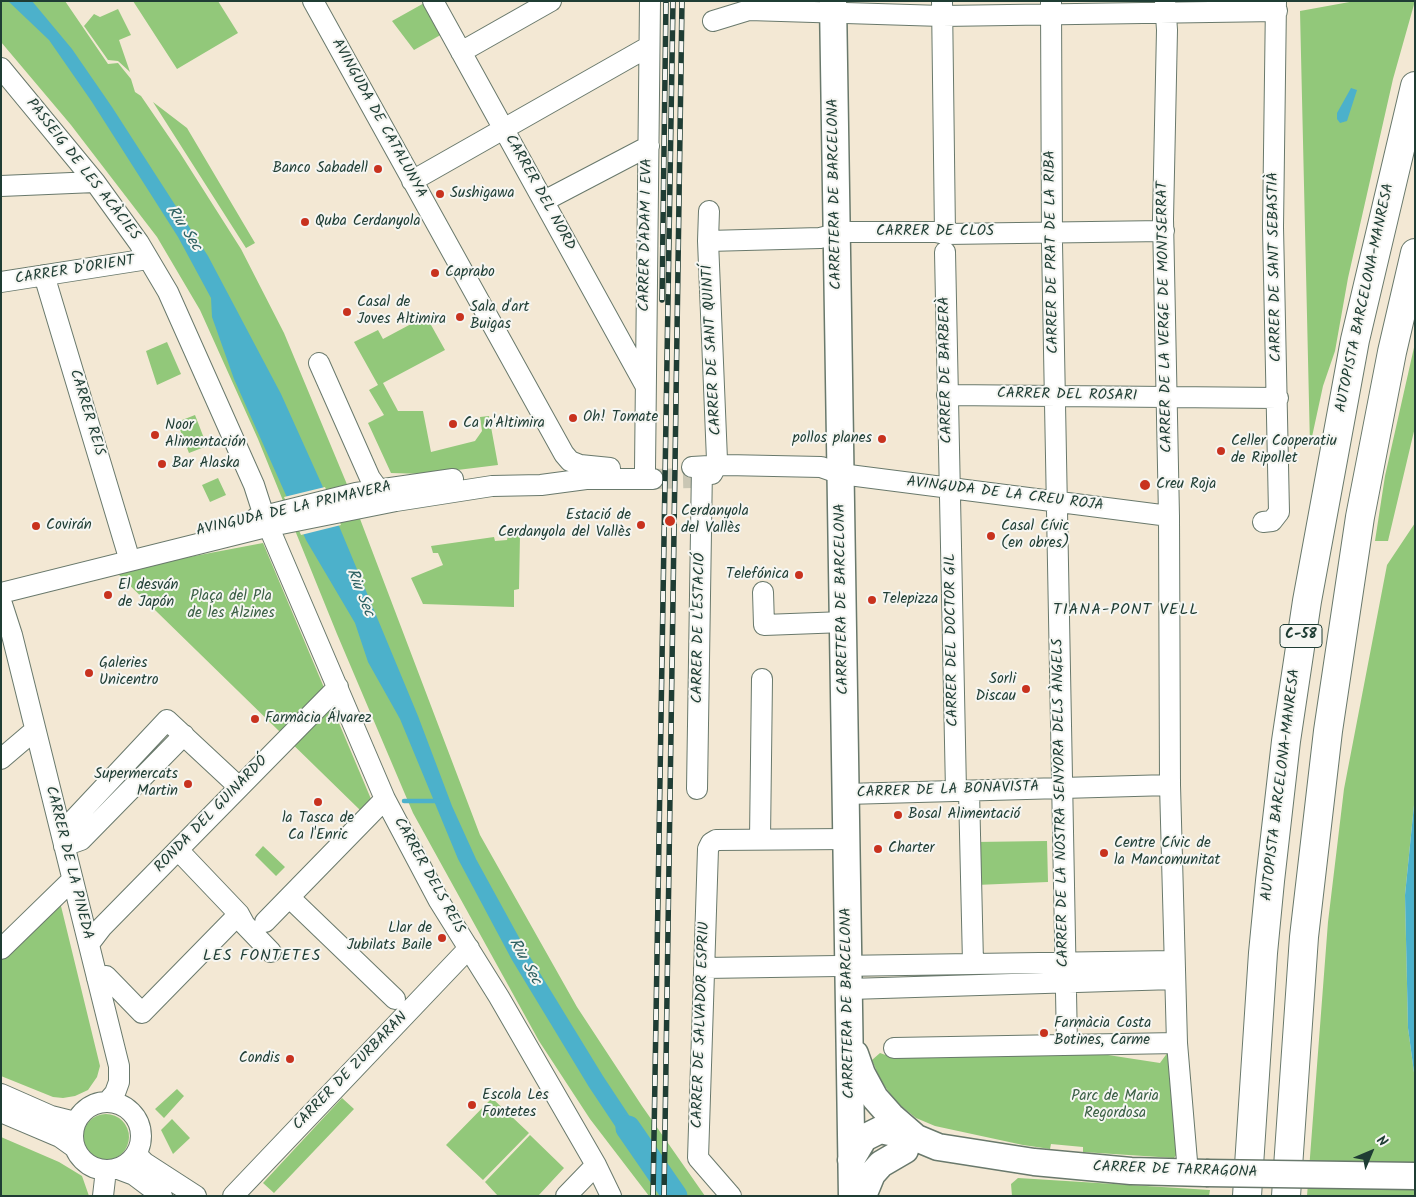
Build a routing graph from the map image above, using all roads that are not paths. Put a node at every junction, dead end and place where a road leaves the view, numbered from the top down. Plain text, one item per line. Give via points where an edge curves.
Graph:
1 (313, 1) edge
2 (433, 1) edge
3 (552, 1) edge
4 (650, 1) edge
5 (1276, 6) edge
6 (833, 7) edge
7 (1165, 7) edge
8 (942, 8) edge
9 (1051, 8) edge
10 (713, 20) dead end
11 (648, 47) junction
12 (461, 52) junction
13 (5, 78) edge
14 (1415, 86) edge
15 (502, 128) junction
16 (649, 146) junction
17 (412, 181) junction
18 (94, 182) junction
19 (1, 186) edge
20 (544, 201) junction
21 (710, 211) dead end
22 (1052, 231) junction
23 (1164, 231) junction
24 (836, 233) junction
25 (708, 241) junction
26 (945, 243) junction
27 (1415, 252) edge
28 (148, 259) junction
29 (44, 275) junction
30 (1, 282) edge
31 (319, 363) dead end
32 (645, 385) junction
33 (1055, 394) junction
34 (947, 395) junction
35 (1167, 397) junction
36 (1278, 398) junction
37 (561, 446) junction
38 (612, 468) junction
39 (706, 470) junction
40 (650, 472) junction
41 (838, 474) junction
42 (552, 480) junction
43 (951, 488) junction
44 (372, 498) junction
45 (1057, 502) junction
46 (1169, 516) junction
47 (1262, 522) dead end
48 (271, 523) junction
49 (127, 551) junction
50 (763, 592) dead end
51 (4, 601) edge
52 (844, 622) junction
53 (762, 679) dead end
54 (338, 687) junction
55 (35, 730) junction
56 (1, 759) edge
57 (1170, 785) junction
58 (239, 787) junction
59 (1062, 788) junction
60 (697, 790) dead end
61 (963, 791) junction
62 (846, 794) junction
63 (385, 799) junction
64 (62, 839) junction
65 (760, 839) junction
66 (847, 839) junction
67 (178, 850) junction
68 (72, 880) junction
69 (290, 898) junction
70 (239, 914) junction
71 (265, 922) dead end
72 (88, 944) junction
73 (469, 948) junction
74 (1, 949) edge
75 (271, 952) dead end
76 (973, 963) junction
77 (704, 968) junction
78 (1174, 970) junction
79 (1066, 972) junction
80 (850, 977) junction
81 (97, 978) junction
82 (394, 999) dead end
83 (850, 1036) junction
84 (1177, 1043) junction
85 (1067, 1045) junction
86 (894, 1048) dead end
87 (1, 1094) edge
88 (108, 1101) junction
89 (1, 1112) edge
90 (75, 1122) junction
91 (855, 1141) junction
92 (919, 1144) junction
93 (74, 1147) junction
94 (136, 1154) junction
95 (596, 1165) junction
96 (112, 1170) junction
97 (1197, 1173) junction
98 (1415, 1176) edge
99 (103, 1196) edge
100 (162, 1196) edge
101 (196, 1196) edge
102 (233, 1196) edge
103 (566, 1196) edge
104 (611, 1196) edge
105 (731, 1196) edge
106 (852, 1196) edge
107 (863, 1196) edge
108 (1247, 1196) edge
109 (1286, 1196) edge

1 - 17 street, AVINGUDA DE CATALUNYA
2 - 12 street, CARRER DEL NORD
3 - 12 street
4 - 11 street, CARRER D'ADAM I EVA
5 - 7 street
5 - 36 street, CARRER DE SANT SEBASTIÀ via 1273,226
6 - 8 street
6 - 10 street via 749,10
6 - 24 main road, CARRETERA DE BARCELONA
7 - 9 street
7 - 23 street, CARRER DE LA VERGE DE MONTSERRAT
8 - 9 street
8 - 26 street, CARRER DE BARBERÀ
9 - 22 street, CARRER DE PRAT DE LA RIBA
11 - 15 street
11 - 16 street, CARRER D'ADAM I EVA
12 - 15 street, CARRER DEL NORD
13 - 18 street, PASSEIG DE LES ACÀCIES
14 - 108 highway, AUTOPISTA BARCELONA-MANRESA / C-58 via 1355,340 1307,600 1270,881
15 - 17 street
15 - 20 street, CARRER DEL NORD
16 - 20 street
16 - 32 street, CARRER D'ADAM I EVA
17 - 37 street, AVINGUDA DE CATALUNYA
18 - 19 street
18 - 28 street, PASSEIG DE LES ACÀCIES
20 - 32 street, CARRER DEL NORD
21 - 25 street, CARRER DE SANT QUINTÍ
22 - 23 street, CARRER DE CLOS
22 - 26 street, CARRER DE CLOS
22 - 33 street, CARRER DE PRAT DE LA RIBA
23 - 35 street, CARRER DE LA VERGE DE MONTSERRAT
24 - 25 street, CARRER DE CLOS via 820,238
24 - 26 street, CARRER DE CLOS via 936,232
24 - 41 main road, CARRETERA DE BARCELONA
25 - 39 street, CARRER DE SANT QUINTÍ
26 - 34 street, CARRER DE BARBERÀ
27 - 109 highway, C-58 via 1360,517 1328,731 1303,947
28 - 29 street, CARRER D'ORIENT
28 - 48 street, PASSEIG DE LES ACÀCIES via 168,292
29 - 30 street, CARRER D'ORIENT
29 - 49 street, CARRER REIS
31 - 44 street
32 - 40 street, CARRER D'ADAM I EVA
33 - 34 street, CARRER DEL ROSARI
33 - 35 street, CARRER DEL ROSARI
33 - 45 street, CARRER DE PRAT DE LA RIBA
34 - 43 street, CARRER DE BARBERÀ
35 - 36 street, CARRER DEL ROSARI
35 - 46 street, CARRER DE LA VERGE DE MONTSERRAT
36 - 47 street, CARRER DE SANT SEBASTIÀ via 1279,512 1272,521
37 - 38 street, AVINGUDA DE CATALUNYA via 570,461
37 - 42 street
38 - 40 street, AVINGUDA DE CATALUNYA
38 - 42 street, AVINGUDA DE CATALUNYA
39 - 41 street
39 - 41 street via 826,478
39 - 60 street, CARRER DE L'ESTACIÓ
40 - 42 street
41 - 43 street, AVINGUDA DE LA CREU ROJA
41 - 52 main road, CARRETERA DE BARCELONA
42 - 44 street, AVINGUDA DE LA PRIMAVERA via 494,481
43 - 45 street, AVINGUDA DE LA CREU ROJA
43 - 61 street, CARRER DEL DOCTOR GIL
44 - 48 street, AVINGUDA DE LA PRIMAVERA
45 - 46 street, AVINGUDA DE LA CREU ROJA
45 - 59 street, CARRER DE LA NOSTRA SENYORA DELS ÀNGELS
46 - 57 street, CARRER DE LA VERGE DE MONTSERRAT
48 - 49 street, AVINGUDA DE LA PRIMAVERA
48 - 51 street, AVINGUDA DE LA PRIMAVERA via 28,587
48 - 54 street, CARRER DELS REIS
49 - 51 street, AVINGUDA DE LA PRIMAVERA via 11,583 6,586
50 - 52 street via 764,625
51 - 55 street, CARRER DE LA PINEDA
52 - 62 main road, CARRETERA DE BARCELONA
53 - 65 street
54 - 58 street, RONDA DEL GUINARDÓ
54 - 63 street, CARRER DELS REIS
55 - 56 street
55 - 64 street, CARRER DE LA PINEDA
57 - 59 street, CARRER DE LA BONAVISTA
57 - 78 street, CARRER DE LA VERGE DE MONTSERRAT
58 - 64 street via 167,720
58 - 67 street, RONDA DEL GUINARDÓ
59 - 61 street, CARRER DE LA BONAVISTA
59 - 79 street, CARRER DE LA NOSTRA SENYORA DELS ÀNGELS
61 - 62 street, CARRER DE LA BONAVISTA
61 - 76 street, CARRER DEL DOCTOR GIL
62 - 66 main road, CARRETERA DE BARCELONA
63 - 69 street
63 - 73 street, CARRER DELS REIS via 439,901
64 - 68 street, CARRER DE LA PINEDA
65 - 66 street
65 - 77 street, CARRER DE SALVADOR ESPRIU via 716,840 708,849
66 - 80 main road, CARRETERA DE BARCELONA
67 - 70 street
67 - 72 street, RONDA DEL GUINARDÓ
68 - 72 street, CARRER DE LA PINEDA
68 - 74 street
69 - 71 street
69 - 82 street
70 - 75 street
70 - 81 street via 142,1013 106,976
72 - 81 street, CARRER DE LA PINEDA
73 - 95 street, CARRER DELS REIS
73 - 102 street, CARRER DE ZURBARAN
76 - 79 street
76 - 80 street
77 - 80 street
77 - 105 street, CARRER DE SALVADOR ESPRIU via 698,1158
78 - 79 street
78 - 84 street, CARRER DE LA VERGE DE MONTSERRAT
79 - 80 street
79 - 85 street, CARRER DE LA NOSTRA SENYORA DELS ÀNGELS
80 - 83 main road, CARRETERA DE BARCELONA
81 - 88 street, CARRER DE LA PINEDA via 119,1066 119,1082
83 - 91 main road, CARRETERA DE BARCELONA
83 - 92 main road via 862,1074 875,1098
84 - 85 street
84 - 97 street, CARRER DE LA VERGE DE MONTSERRAT
85 - 86 street
87 - 90 street via 51,1116
88 - 90 street via 88,1107
88 - 94 street via 126,1107 139,1122 142,1133
89 - 93 street
90 - 93 street
91 - 92 main road, CARRER DE TARRAGONA via 888,1148
91 - 106 main road, CARRETERA DE BARCELONA
92 - 97 main road, CARRER DE TARRAGONA via 1083,1168
92 - 107 main road via 881,1164 872,1174
93 - 96 street via 90,1166
94 - 96 street via 128,1163
94 - 101 street
95 - 103 street
95 - 104 street, CARRER DELS REIS
96 - 99 street
96 - 100 street via 134,1175
97 - 98 main road, CARRER DE TARRAGONA, bridge

